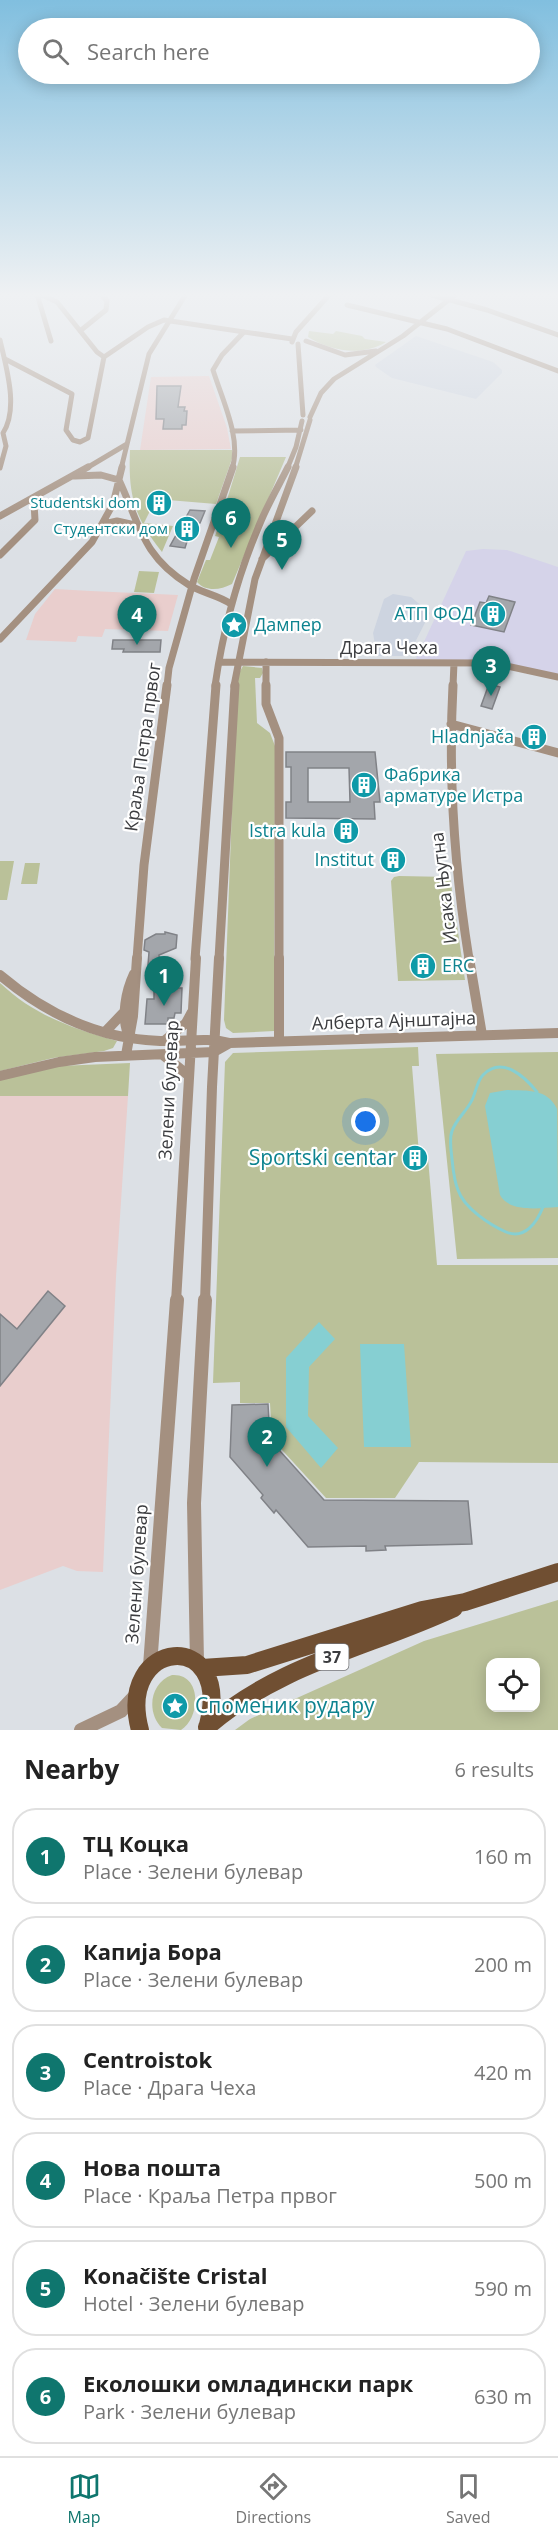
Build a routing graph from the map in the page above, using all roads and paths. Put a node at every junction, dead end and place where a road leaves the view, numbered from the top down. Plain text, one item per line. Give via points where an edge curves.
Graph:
1 (5, 375) edge
2 (35, 375) edge
3 (101, 375) edge
4 (144, 375) edge
5 (214, 375) edge
6 (300, 375) edge
7 (340, 375) edge
8 (301, 397) junction
9 (312, 399) junction
10 (305, 418) junction
11 (301, 429) junction
12 (232, 430) junction
13 (2, 431) edge
14 (127, 444) junction
15 (0, 468) edge
16 (75, 476) junction
17 (119, 480) junction
18 (31, 500) junction
19 (312, 511) dead end
20 (0, 516) edge
21 (104, 524) junction
22 (135, 525) junction
23 (269, 537) junction
24 (284, 539) junction
25 (0, 555) edge
26 (261, 560) junction
27 (197, 570) junction
28 (175, 574) junction
29 (237, 584) junction
30 (192, 587) junction
31 (208, 592) junction
32 (231, 604) junction
33 (0, 639) edge
34 (219, 662) junction
35 (266, 662) junction
36 (237, 663) junction
37 (454, 663) junction
38 (558, 677) edge
39 (451, 724) junction
40 (558, 753) edge
41 (134, 974) junction
42 (0, 975) edge
43 (126, 1010) junction
44 (193, 1010) junction
45 (105, 1032) junction
46 (558, 1033) edge
47 (128, 1035) junction
48 (482, 1035) junction
49 (190, 1040) junction
50 (163, 1041) junction
51 (279, 1041) junction
52 (215, 1045) junction
53 (189, 1054) junction
54 (126, 1055) junction
55 (163, 1055) junction
56 (188, 1075) junction
57 (0, 1076) edge
58 (558, 1572) edge
59 (465, 1602) junction
60 (199, 1666) junction
61 (150, 1668) junction
62 (138, 1691) junction
63 (206, 1728) edge
64 (81, 1730) edge
65 (140, 1730) edge

1 - 13 street via 11,412 9,428
2 - 3 street via 72,394 66,430 75,441 85,441 93,421
4 - 14 street
5 - 12 street, Краља Петра првог
6 - 8 street, Зелени булевар
7 - 9 street
8 - 9 street
8 - 10 street, Зелени булевар via 299,409
9 - 10 street
10 - 11 street, Зелени булевар
10 - 23 street, Зелени булевар via 304,445
11 - 12 street
11 - 29 street, Зелени булевар
12 - 27 street, Краља Петра првог via 236,462
13 - 15 street via 7,443
14 - 16 street
14 - 17 street
16 - 17 street via 101,475
16 - 18 street
17 - 21 street
17 - 22 street
18 - 20 street
18 - 25 street via 35,520
19 - 24 street
21 - 22 street via 117,521
21 - 33 street via 90,545
22 - 28 street via 149,547
23 - 24 street
23 - 26 street, Зелени булевар
24 - 26 street
26 - 36 street, Зелени булевар
27 - 28 street
27 - 30 street, Краља Петра првог
28 - 30 street
29 - 31 street
29 - 32 street, Зелени булевар
30 - 31 street
30 - 41 street, Краља Петра првог via 166,686
31 - 32 street
32 - 34 street, Зелени булевар
34 - 36 street, Драга Чеха
34 - 44 street, Зелени булевар
35 - 36 street, Драга Чеха
35 - 37 street, Драга Чеха
35 - 51 street via 266,704 279,738
36 - 52 street, Зелени булевар
37 - 38 street, Драга Чеха via 492,663
37 - 39 street, Исака Њутна
39 - 40 street
39 - 48 street, Исака Њутна via 450,783 457,873
41 - 43 street, Краља Петра првог via 129,981
41 - 47 street, Краља Петра првог
42 - 45 street via 41,1008
43 - 45 street
43 - 47 street, Краља Петра првог via 124,1028
44 - 49 street, Зелени булевар
44 - 50 street via 186,1023
45 - 47 street
46 - 48 street, Алберта Ајнштајна
47 - 50 street
47 - 54 street, Краља Петра првог
48 - 51 street, Алберта Ајнштајна
49 - 50 street
49 - 52 street
49 - 53 street, Зелени булевар
51 - 52 street, Алберта Ајнштајна
52 - 53 street
52 - 60 street, Зелени булевар via 194,1503
53 - 55 street
53 - 56 street, Зелени булевар
54 - 55 street
54 - 57 street via 58,1062
55 - 56 street
56 - 61 street, Зелени булевар via 180,1253
58 - 59 main road, 37
59 - 60 main road, 37 via 422,1610 247,1665
59 - 63 main road, 37 via 424,1624 267,1683 231,1705
60 - 61 main road, 37 via 173,1655
60 - 63 main road, 37 via 208,1679 212,1699
61 - 62 main road
62 - 64 street via 121,1711
62 - 65 main road via 136,1714

